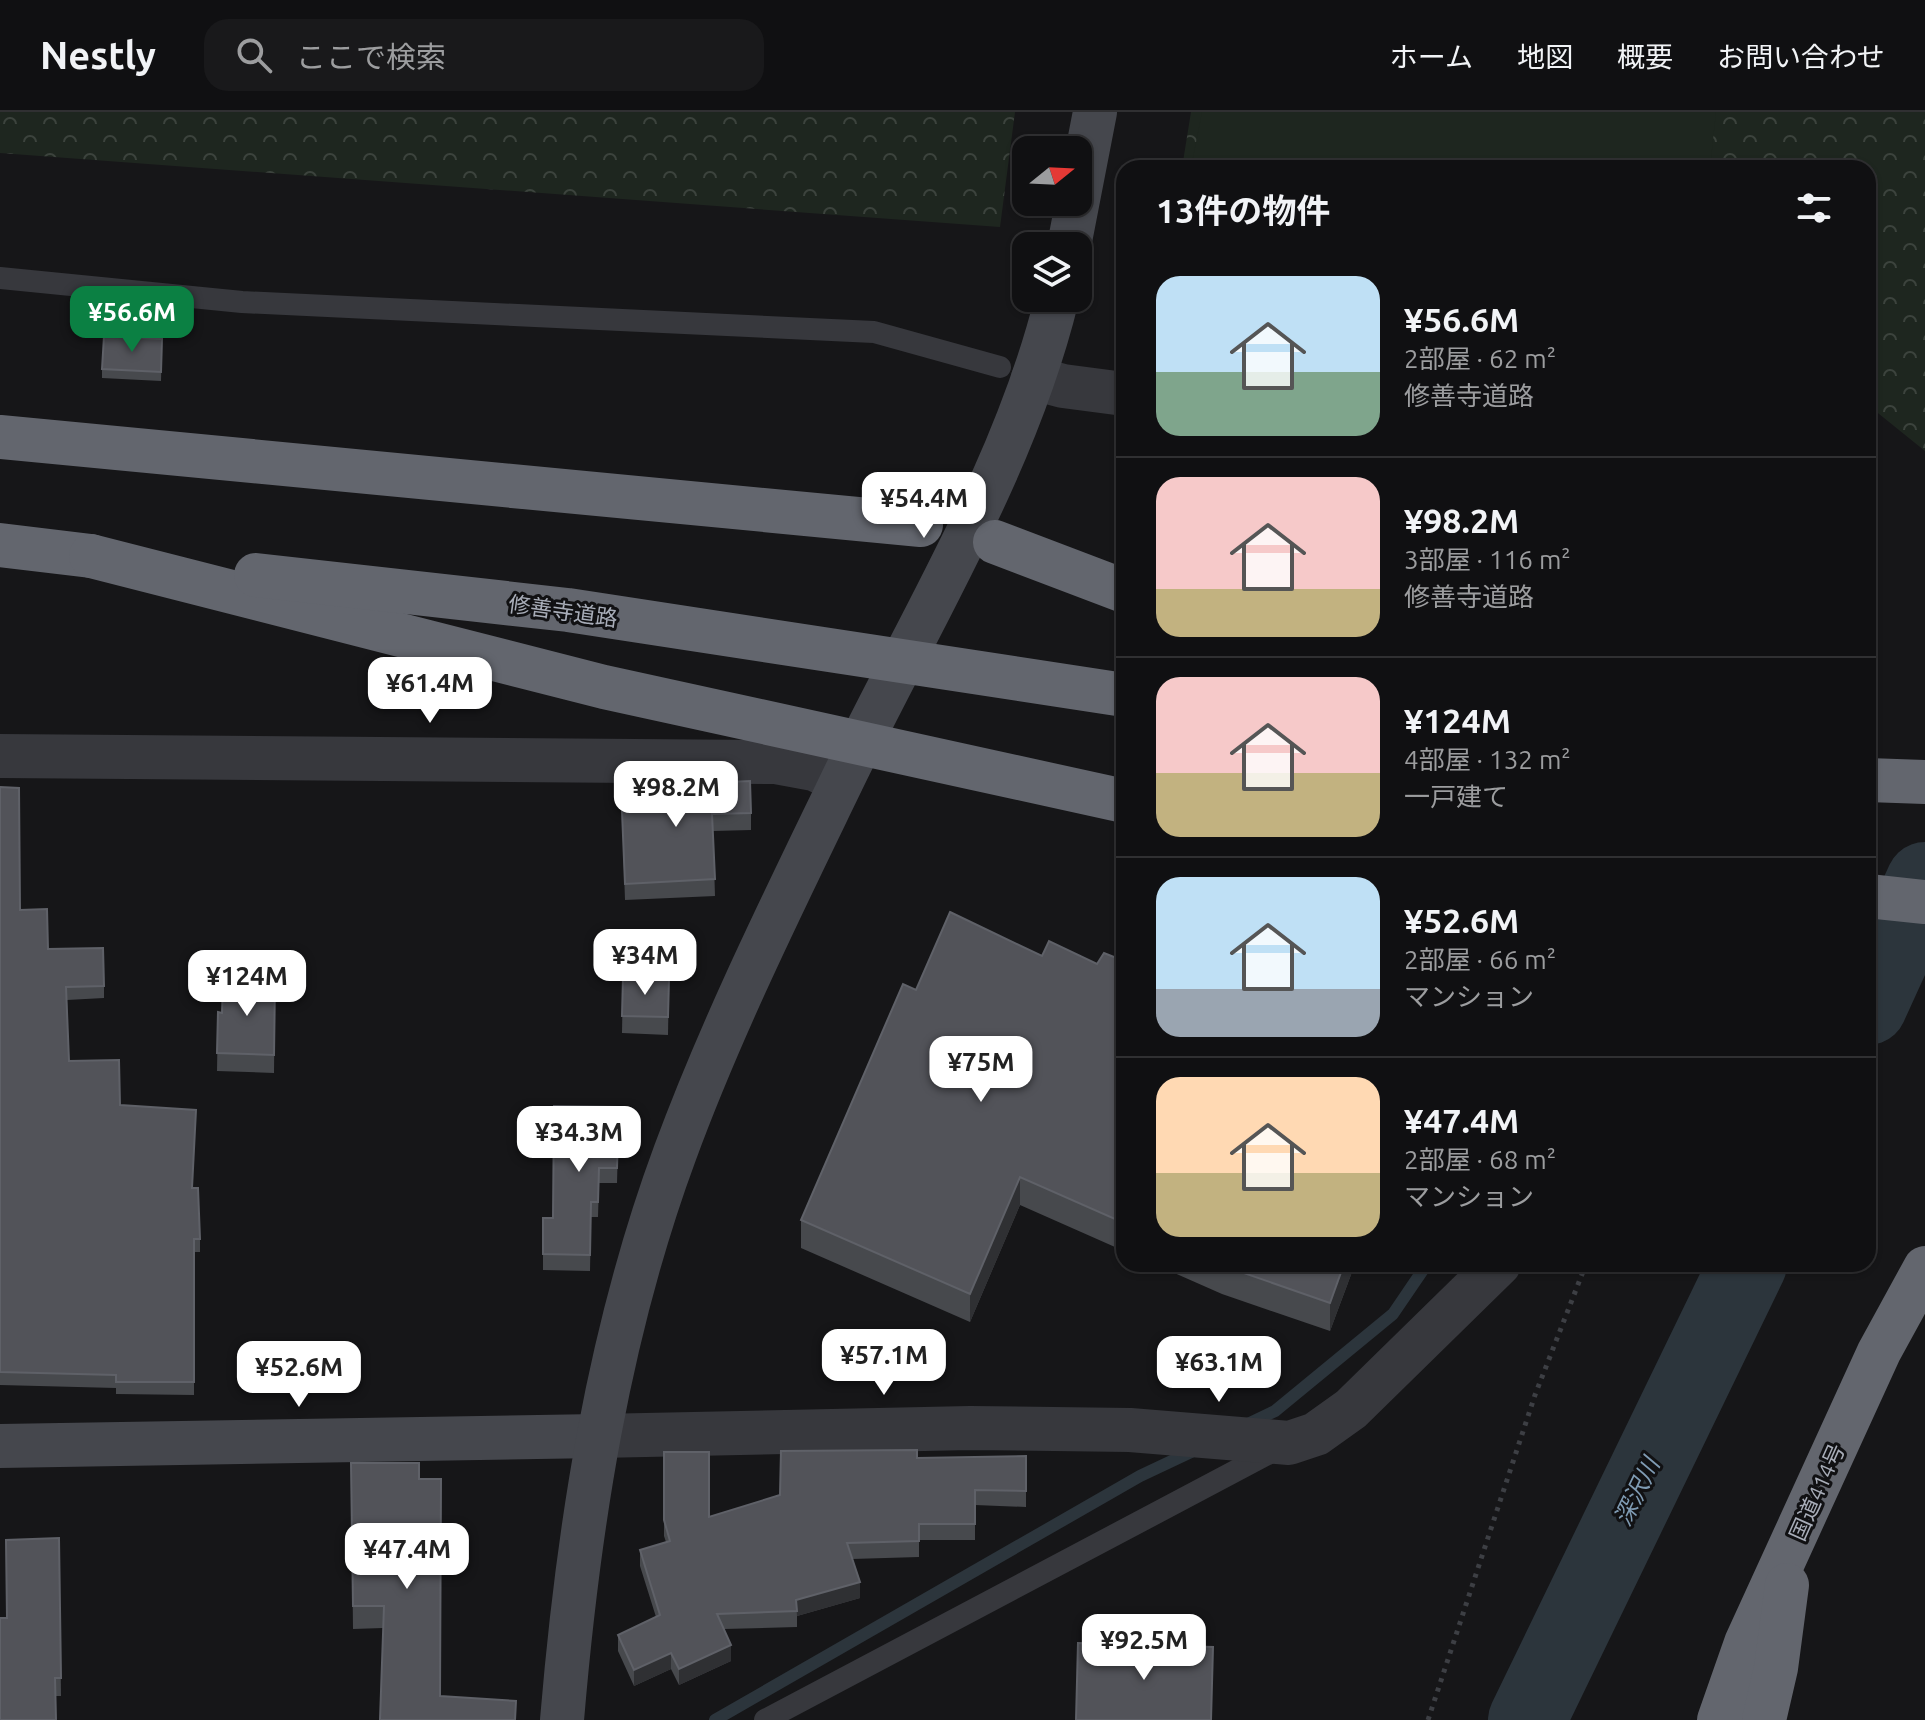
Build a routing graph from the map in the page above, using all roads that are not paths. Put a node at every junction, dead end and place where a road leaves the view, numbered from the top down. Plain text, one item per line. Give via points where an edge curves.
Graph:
1 (1095, 112) edge
2 (1072, 232) edge
3 (0, 278) edge
4 (1051, 312) edge
5 (1016, 372) junction
6 (1116, 393) edge
7 (0, 437) edge
8 (921, 525) dead end
9 (995, 542) dead end
10 (0, 545) edge
11 (91, 556) junction
12 (1116, 588) edge
13 (1116, 694) edge
14 (0, 756) edge
15 (1876, 780) edge
16 (841, 782) junction
17 (1925, 782) edge
18 (1116, 799) edge
19 (1876, 897) edge
20 (1925, 902) edge
21 (1925, 1268) edge
22 (1491, 1272) edge
23 (598, 1436) junction
24 (1272, 1443) junction
25 (0, 1446) edge
26 (1792, 1547) junction
27 (562, 1720) edge
28 (765, 1720) edge
29 (1719, 1720) edge
30 (1764, 1720) edge

1 - 2 street
3 - 5 lane via 242,302 874,332
4 - 5 street
5 - 6 street via 1063,386
5 - 16 street via 985,493
7 - 8 highway
9 - 12 highway
10 - 11 highway, 修善寺道路
11 - 13 highway, 修善寺道路, bridge via 568,610
11 - 18 highway, bridge via 604,687
14 - 16 street via 776,762 814,769
15 - 17 highway
16 - 23 street via 674,1154 638,1269
19 - 20 highway
21 - 26 highway, 国道414号 via 1879,1352
22 - 24 street via 1351,1409 1316,1434
23 - 24 street via 970,1428 1175,1434
23 - 25 street
23 - 27 street
24 - 28 lane
26 - 29 highway, 国道414号 via 1746,1643
26 - 30 highway

